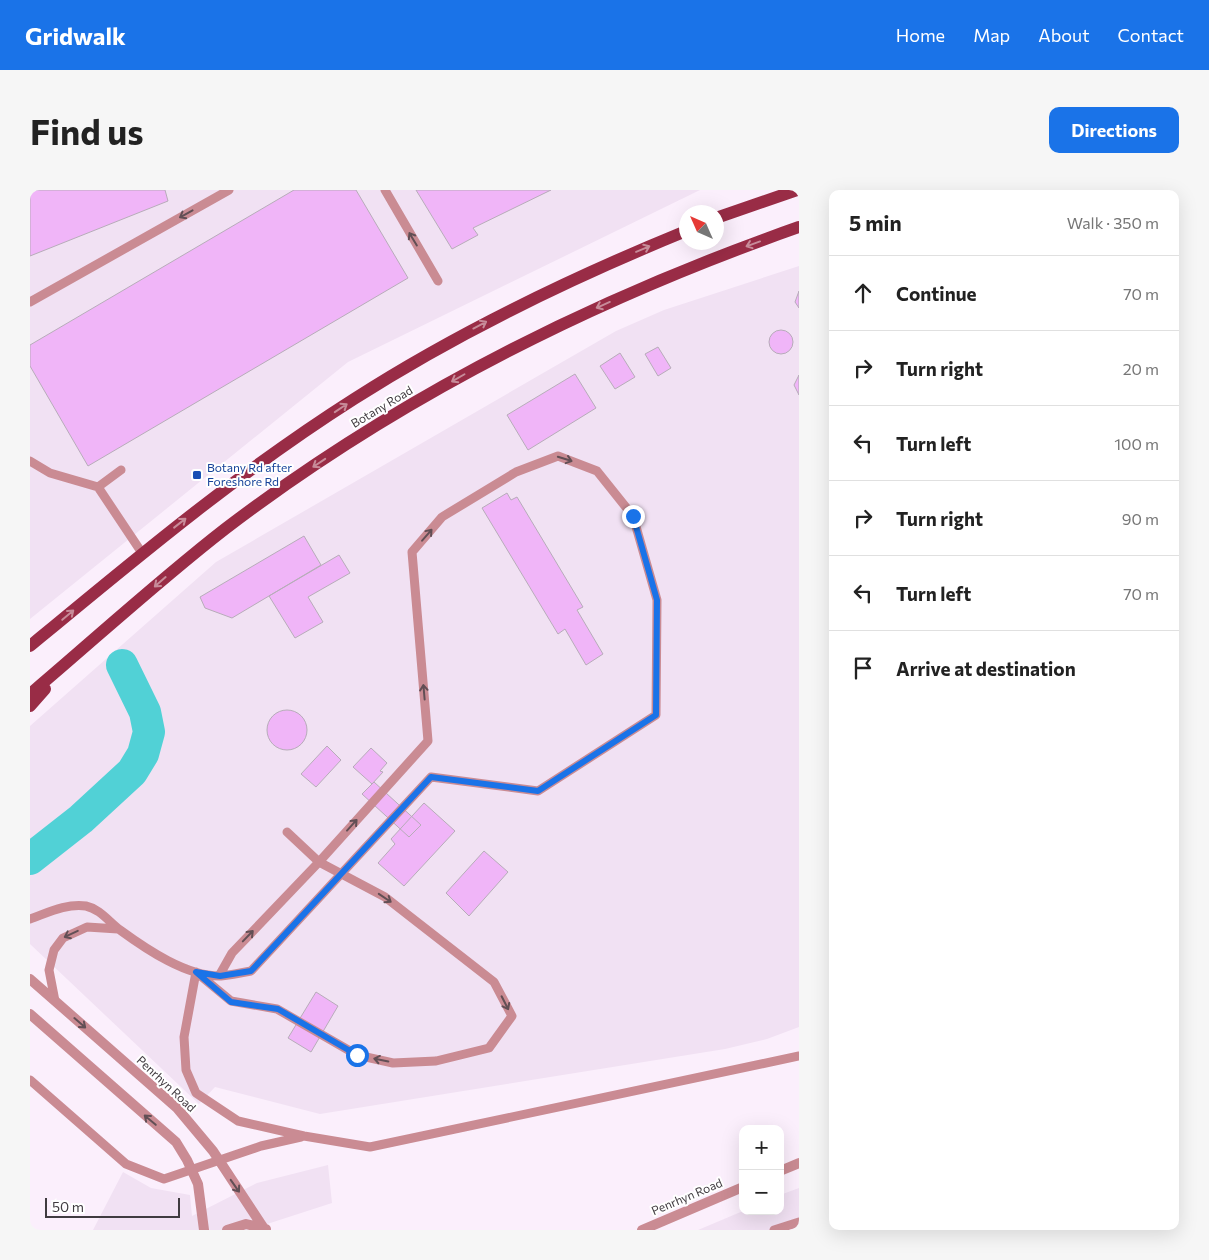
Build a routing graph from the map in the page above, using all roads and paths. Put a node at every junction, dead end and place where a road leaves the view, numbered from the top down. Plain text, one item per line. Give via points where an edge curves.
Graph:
1 (229, 190) edge
2 (384, 190) edge
3 (797, 190) edge
4 (724, 215) edge
5 (799, 227) edge
6 (679, 234) edge
7 (438, 281) dead end
8 (30, 302) edge
9 (30, 461) edge
10 (120, 470) dead end
11 (98, 487) junction
12 (142, 553) junction
13 (30, 646) edge
14 (72, 659) junction
15 (30, 694) edge
16 (30, 706) edge
17 (287, 832) dead end
18 (319, 862) junction
19 (343, 873) junction
20 (30, 919) edge
21 (118, 929) junction
22 (196, 972) junction
23 (220, 976) junction
24 (30, 979) edge
25 (55, 1001) junction
26 (30, 1014) edge
27 (799, 1056) edge
28 (30, 1080) edge
29 (304, 1136) junction
30 (799, 1163) edge
31 (782, 1170) edge
32 (739, 1189) edge
33 (799, 1222) edge
34 (265, 1228) edge
35 (204, 1230) edge
36 (226, 1230) edge
37 (642, 1230) edge
38 (774, 1230) edge

1 -> 8 lane
7 -> 2 lane
3 - 4 main road
5 -> 14 main road, Botany Road via 660,279 548,330 415,403 335,452 225,529
12 -> 6 main road, Botany Road via 278,450 416,361 541,294
9 - 11 lane via 50,472
10 - 11 lane
11 - 12 lane
13 -> 12 main road, Botany Road
14 - 15 main road, Botany Road
14 - 16 main road
17 - 18 lane
18 - 19 lane
18 -> 19 lane via 428,741 412,552 442,517 516,472 558,456 597,471 633,516 657,600 656,715 538,791 431,777
23 -> 18 lane via 232,953
19 -> 22 lane via 384,897 494,982 512,1016 489,1048 436,1061 393,1062 357,1055 278,1009 231,1002
19 - 23 lane via 251,971
20 - 21 lane via 74,905 88,906
21 - 22 lane via 152,952
21 -> 25 lane via 87,927 63,938 54,950 49,970
22 - 23 lane
22 - 29 lane via 184,1037 186,1070 196,1093 238,1121
24 - 25 street, Penrhyn Road
25 -> 34 street, Penrhyn Road via 177,1108 213,1152
35 -> 26 street via 198,1184 176,1142
27 - 29 lane via 370,1147
28 - 29 lane via 126,1164 164,1179 262,1146
30 - 31 street
32 - 37 street, Penrhyn Road
33 - 38 lane
34 - 36 street via 246,1224

